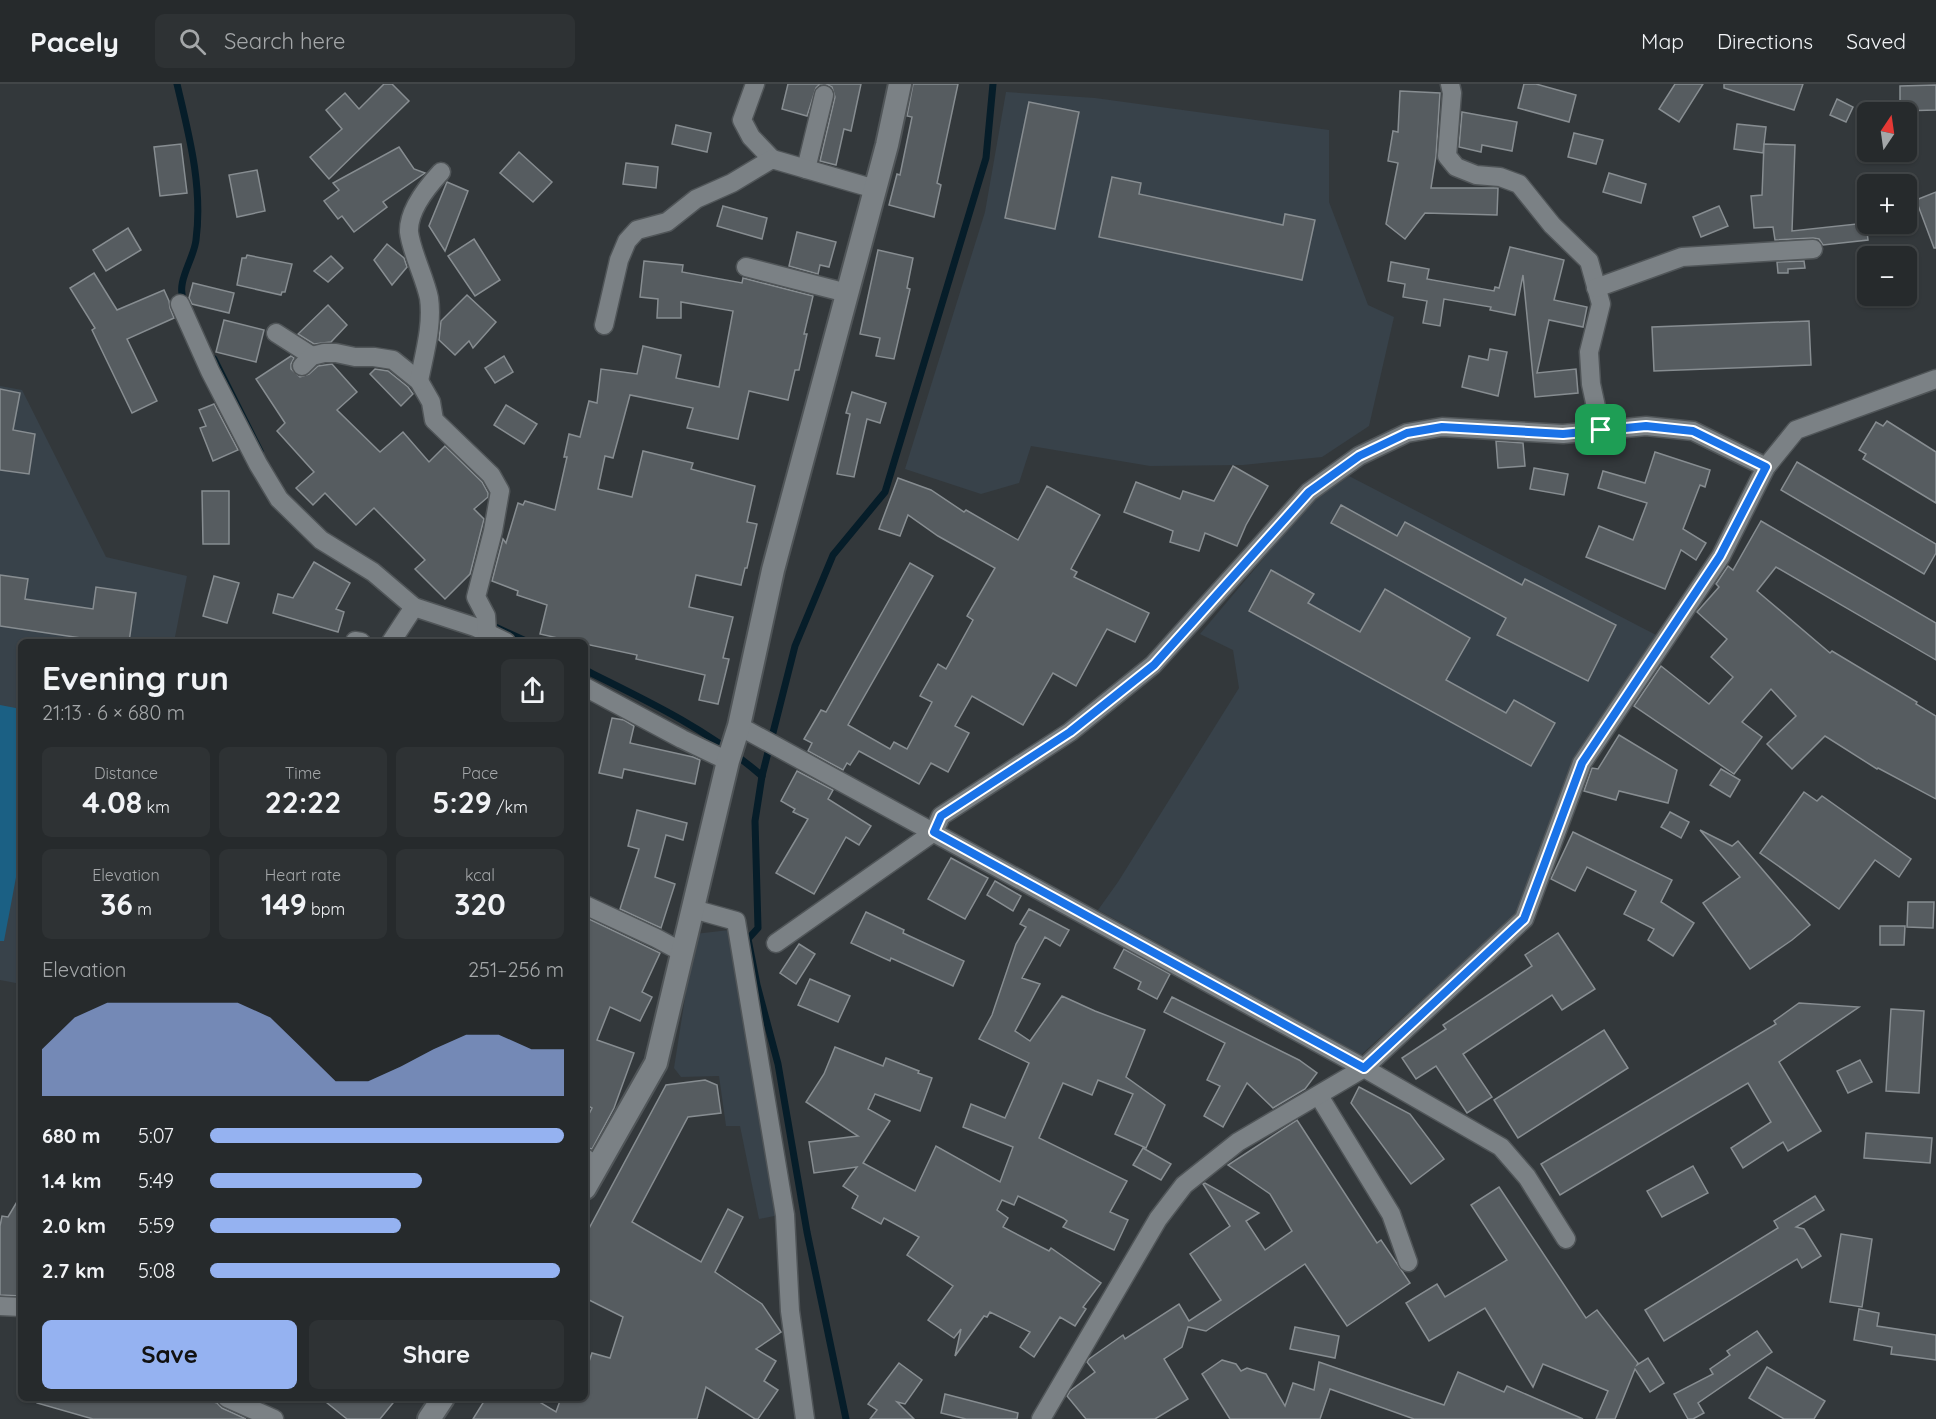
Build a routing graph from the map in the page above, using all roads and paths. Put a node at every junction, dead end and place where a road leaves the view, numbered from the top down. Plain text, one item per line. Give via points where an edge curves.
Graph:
1 (755, 84) edge
2 (900, 84) edge
3 (1450, 84) edge
4 (824, 95) dead end
5 (772, 159) junction
6 (806, 169) junction
7 (441, 172) dead end
8 (875, 189) junction
9 (1813, 249) dead end
10 (746, 267) dead end
11 (1596, 288) junction
12 (847, 293) junction
13 (180, 304) dead end
14 (603, 325) dead end
15 (276, 333) dead end
16 (1936, 379) edge
17 (419, 381) junction
18 (1601, 430) junction
19 (1766, 467) junction
20 (414, 607) junction
21 (487, 624) junction
22 (393, 639) edge
23 (503, 639) edge
24 (588, 689) edge
25 (737, 745) junction
26 (934, 832) junction
27 (588, 906) edge
28 (693, 909) junction
29 (776, 943) dead end
30 (682, 952) junction
31 (1364, 1068) junction
32 (1319, 1096) junction
33 (591, 1162) edge
34 (1566, 1239) dead end
35 (1408, 1262) dead end
36 (0, 1306) edge
37 (18, 1307) edge
38 (233, 1401) edge
39 (441, 1401) edge
40 (274, 1419) edge
41 (429, 1419) edge
42 (805, 1419) edge
43 (1041, 1419) edge

1 - 5 street via 742,120 751,137
2 - 8 street
3 - 11 street via 1447,156 1456,167 1476,175 1520,184 1551,225 1588,261
4 - 6 street
5 - 6 street
5 - 14 street via 696,199 667,222 637,230 619,260
6 - 8 street
7 - 17 street via 426,188 412,215 409,231 429,299 429,324
8 - 12 street
9 - 11 street via 1683,257
10 - 12 street
11 - 18 street via 1600,303 1589,352
12 - 25 street via 773,570
13 - 20 street via 210,371 279,499 321,540 373,572
15 - 17 street via 307,361 324,353 393,360
16 - 19 street via 1796,430
17 - 21 street via 434,420 491,475 500,491 476,597
18 - 19 street via 1646,426 1693,431
18 - 26 street via 1563,434 1442,427 1407,433 1359,456 1309,492 1154,665 1070,732 941,816
19 - 31 street via 1720,556 1582,763 1524,919
20 - 21 street
20 - 22 street
21 - 23 street
24 - 25 street via 682,739
25 - 26 street via 784,750
25 - 28 street
26 - 29 street
26 - 31 street
27 - 30 street
28 - 30 street
28 - 42 street via 736,921 785,1215 790,1311
30 - 33 street via 656,1063
31 - 32 street
31 - 34 street via 1501,1147 1527,1177
32 - 35 street via 1391,1214
32 - 43 street via 1238,1142 1184,1185 1158,1219
36 - 37 street
38 - 40 street
39 - 41 street

